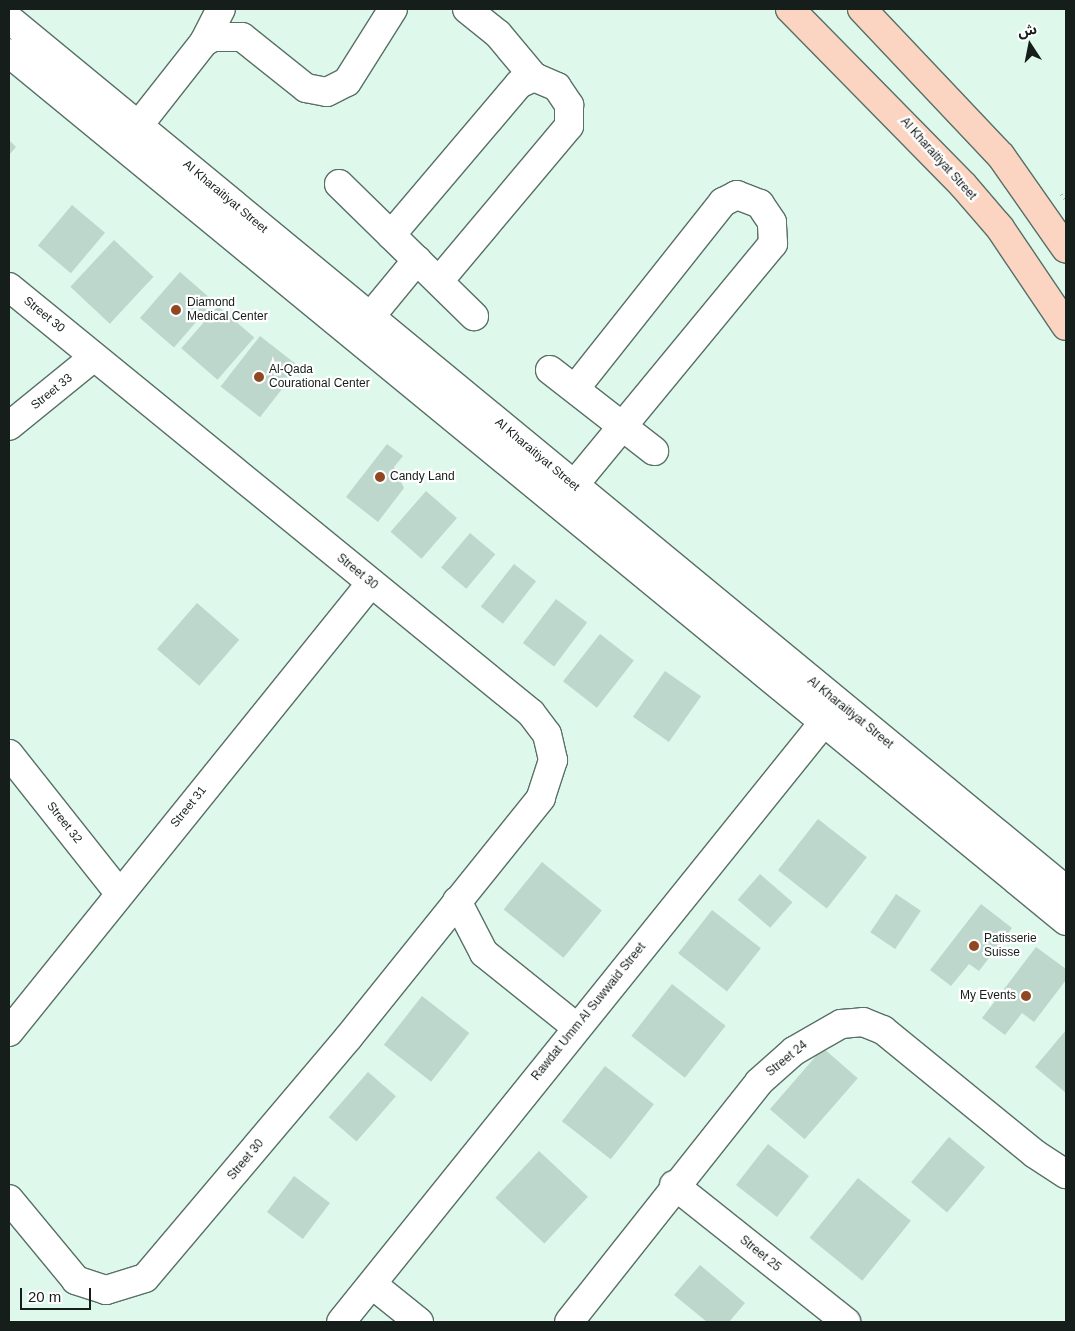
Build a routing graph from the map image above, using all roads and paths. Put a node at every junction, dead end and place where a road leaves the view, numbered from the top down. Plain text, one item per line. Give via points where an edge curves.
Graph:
1 (221, 9) edge
2 (393, 9) edge
3 (468, 9) edge
4 (790, 9) edge
5 (862, 9) edge
6 (9, 19) edge
7 (204, 42) junction
8 (9, 53) edge
9 (534, 77) junction
10 (138, 126) junction
11 (339, 184) dead end
12 (391, 235) junction
13 (1066, 249) edge
14 (417, 260) junction
15 (439, 281) junction
16 (9, 287) edge
17 (474, 316) dead end
18 (370, 317) junction
19 (1066, 326) edge
20 (94, 357) junction
21 (550, 370) dead end
22 (575, 389) junction
23 (9, 426) edge
24 (622, 427) junction
25 (654, 451) dead end
26 (574, 486) junction
27 (371, 583) junction
28 (831, 713) junction
29 (9, 754) edge
30 (1066, 890) edge
31 (120, 893) junction
32 (457, 901) junction
33 (1066, 921) edge
34 (576, 1027) junction
35 (9, 1032) edge
36 (1066, 1174) edge
37 (674, 1185) junction
38 (9, 1199) edge
39 (373, 1285) junction
40 (341, 1322) edge
41 (419, 1322) edge
42 (569, 1322) edge
43 (846, 1322) edge

1 - 7 street
2 - 7 street via 347,82 327,92 306,88 242,37 224,34
3 - 9 street via 498,34
4 - 19 main road, Al Kharaitiyat Street via 963,185 1000,228
5 - 13 main road via 1001,156
6 - 10 street, Al Kharaitiyat Street
7 - 10 street
8 - 28 street, Al Kharaitiyat Street
9 - 12 street via 519,84
9 - 15 street via 564,95 569,126
10 - 18 street, Al Kharaitiyat Street
11 - 12 street
12 - 14 street
14 - 15 street
14 - 18 street
15 - 17 street
16 - 20 street, Street 30
18 - 26 street, Al Kharaitiyat Street
20 - 23 street, Street 33
20 - 27 street, Street 30
21 - 22 street
22 - 24 street
22 - 24 street via 723,202 737,195 760,204 772,222 773,244
24 - 25 street
24 - 26 street
26 - 28 street, Al Kharaitiyat Street
27 - 31 street, Street 31
27 - 32 street, Street 30 via 531,713 551,747 552,773 541,798
28 - 30 street, Al Kharaitiyat Street
28 - 33 street, Al Kharaitiyat Street
28 - 34 street, Rawdat Umm Al Suwwaid Street
29 - 31 street, Street 32
31 - 35 street, Street 31
32 - 34 street via 484,953
32 - 38 street, Street 30 via 145,1278 106,1290 76,1280
34 - 39 street, Rawdat Umm Al Suwwaid Street
36 - 37 street, Street 24 via 1035,1154 883,1030 852,1022 821,1033 770,1071
37 - 42 street, Street 24
37 - 43 street, Street 25
39 - 40 street, Rawdat Umm Al Suwwaid Street
39 - 41 street

